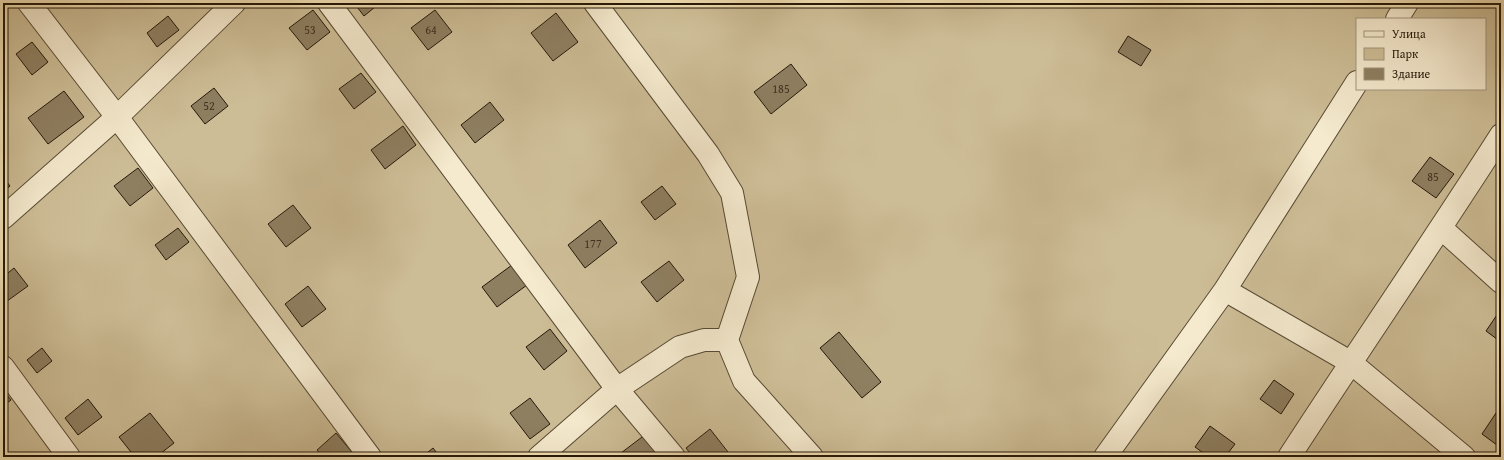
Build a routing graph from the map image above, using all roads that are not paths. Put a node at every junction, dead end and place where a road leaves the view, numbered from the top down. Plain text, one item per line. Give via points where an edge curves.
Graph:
1 (28, 3) edge
2 (234, 3) edge
3 (329, 3) edge
4 (595, 3) edge
5 (1407, 3) edge
6 (1398, 18) edge
7 (1356, 84) edge
8 (117, 116) junction
9 (1501, 135) edge
10 (3, 218) edge
11 (1441, 228) junction
12 (1501, 282) edge
13 (1225, 290) junction
14 (727, 340) junction
15 (1350, 362) junction
16 (3, 367) edge
17 (616, 389) junction
18 (69, 457) edge
19 (370, 457) edge
20 (538, 457) edge
21 (674, 457) edge
22 (812, 457) edge
23 (1105, 457) edge
24 (1289, 457) edge
25 (1464, 457) edge

1 - 8 street
2 - 8 street
3 - 17 street
4 - 14 street via 708,154 732,193 748,277
5 - 6 street
7 - 13 street
8 - 10 street
8 - 19 street
9 - 11 street
11 - 12 street
11 - 15 street
13 - 15 street
13 - 23 street
14 - 17 street via 704,340 680,347
14 - 22 street via 744,381
15 - 24 street
15 - 25 street
16 - 18 street
17 - 20 street
17 - 21 street

